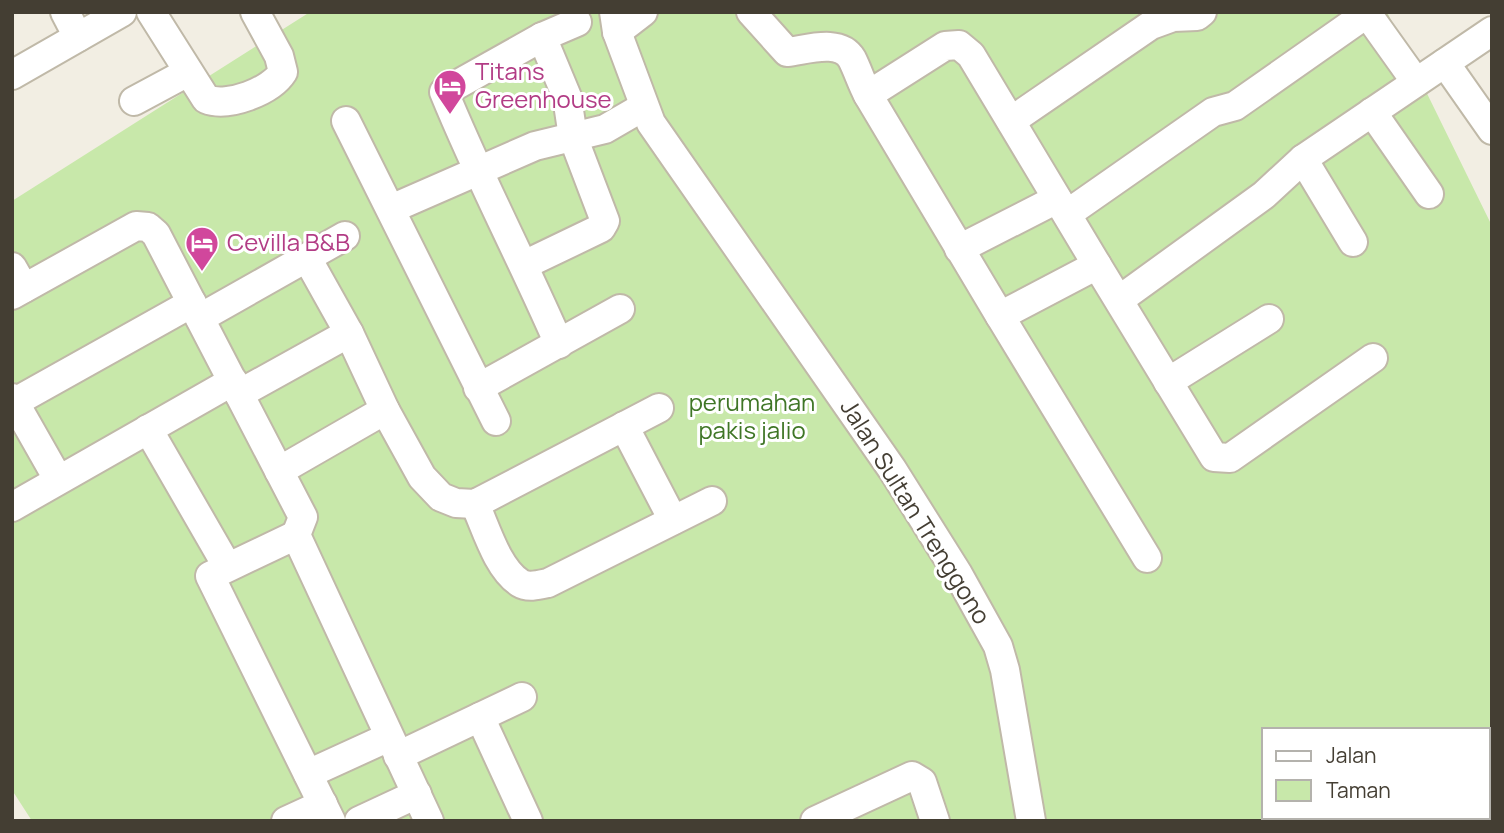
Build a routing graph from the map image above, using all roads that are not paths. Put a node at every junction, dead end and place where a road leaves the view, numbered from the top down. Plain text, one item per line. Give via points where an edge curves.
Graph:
1 (65, 12) edge
2 (122, 12) edge
3 (151, 12) edge
4 (255, 12) edge
5 (643, 12) edge
6 (751, 12) edge
7 (1198, 13) edge
8 (1367, 13) edge
9 (577, 22) dead end
10 (616, 22) edge
11 (1492, 32) edge
12 (78, 37) junction
13 (542, 37) junction
14 (1445, 63) junction
15 (188, 72) junction
16 (12, 75) edge
17 (1416, 82) junction
18 (868, 95) junction
19 (134, 101) dead end
20 (643, 107) junction
21 (1372, 112) junction
22 (346, 121) dead end
23 (1011, 121) junction
24 (1492, 130) edge
25 (590, 133) junction
26 (1303, 159) junction
27 (476, 171) junction
28 (1429, 194) dead end
29 (1062, 206) junction
30 (391, 209) junction
31 (345, 236) dead end
32 (1353, 242) dead end
33 (959, 248) junction
34 (306, 258) junction
35 (524, 265) junction
36 (1097, 265) junction
37 (16, 280) edge
38 (1119, 300) junction
39 (620, 309) dead end
40 (196, 311) junction
41 (1000, 316) junction
42 (1269, 319) dead end
43 (349, 333) junction
44 (559, 344) junction
45 (1373, 358) dead end
46 (1168, 382) junction
47 (236, 388) junction
48 (478, 388) junction
49 (14, 400) edge
50 (659, 408) dead end
51 (385, 410) junction
52 (496, 421) dead end
53 (624, 426) junction
54 (148, 429) junction
55 (279, 471) junction
56 (58, 479) junction
57 (712, 500) dead end
58 (475, 504) junction
59 (12, 507) edge
60 (673, 520) junction
61 (296, 535) junction
62 (1147, 558) dead end
63 (227, 566) junction
64 (522, 697) dead end
65 (480, 717) junction
66 (394, 746) junction
67 (308, 774) junction
68 (416, 794) junction
69 (327, 812) edge
70 (1030, 820) edge
71 (286, 821) edge
72 (359, 821) edge
73 (429, 821) edge
74 (528, 821) edge
75 (814, 821) edge
76 (936, 821) edge

1 - 12 street
2 - 12 street
3 - 15 street
4 - 15 street via 283,65 279,79 219,104 206,99
5 - 10 street
6 - 18 street via 787,52 841,48 851,57
7 - 23 street via 1151,25
8 - 17 street
8 - 29 street via 1235,106 1213,111
9 - 13 street
10 - 20 street, Jalan Sultan Trenggono
11 - 14 street
12 - 16 street
13 - 25 street via 567,97
13 - 27 street via 444,92
14 - 17 street
14 - 24 street
15 - 19 street
17 - 21 street
18 - 23 street via 945,46 959,45 971,55
18 - 33 street
20 - 25 street
20 - 70 street, Jalan Sultan Trenggono via 892,469 987,626 1005,670
21 - 26 street
21 - 28 street
22 - 30 street
23 - 29 street
25 - 27 street via 536,146
25 - 35 street via 605,221 601,228
26 - 32 street
26 - 38 street via 1264,195
27 - 30 street
27 - 35 street
29 - 33 street
29 - 36 street
30 - 48 street
31 - 34 street
33 - 41 street
34 - 40 street
34 - 43 street
35 - 44 street
36 - 38 street
36 - 41 street
37 - 40 street via 136,226 148,227
38 - 46 street
39 - 44 street
40 - 47 street
40 - 49 street
41 - 62 street
42 - 46 street
43 - 47 street
43 - 51 street
44 - 48 street
45 - 46 street via 1230,458 1214,457
47 - 54 street
47 - 55 street
48 - 52 street
49 - 56 street
50 - 53 street
51 - 55 street
51 - 58 street via 430,488 456,503
53 - 58 street
53 - 60 street
54 - 56 street
54 - 63 street
55 - 61 street via 303,517
56 - 59 street
57 - 60 street
58 - 60 street via 509,571 521,584 533,586 548,583
61 - 63 street
61 - 66 street
63 - 67 street via 210,576
64 - 65 street
65 - 66 street
65 - 74 street
66 - 67 street
66 - 68 street
67 - 69 street
68 - 72 street
68 - 73 street
69 - 71 street
75 - 76 street via 912,776 922,782

